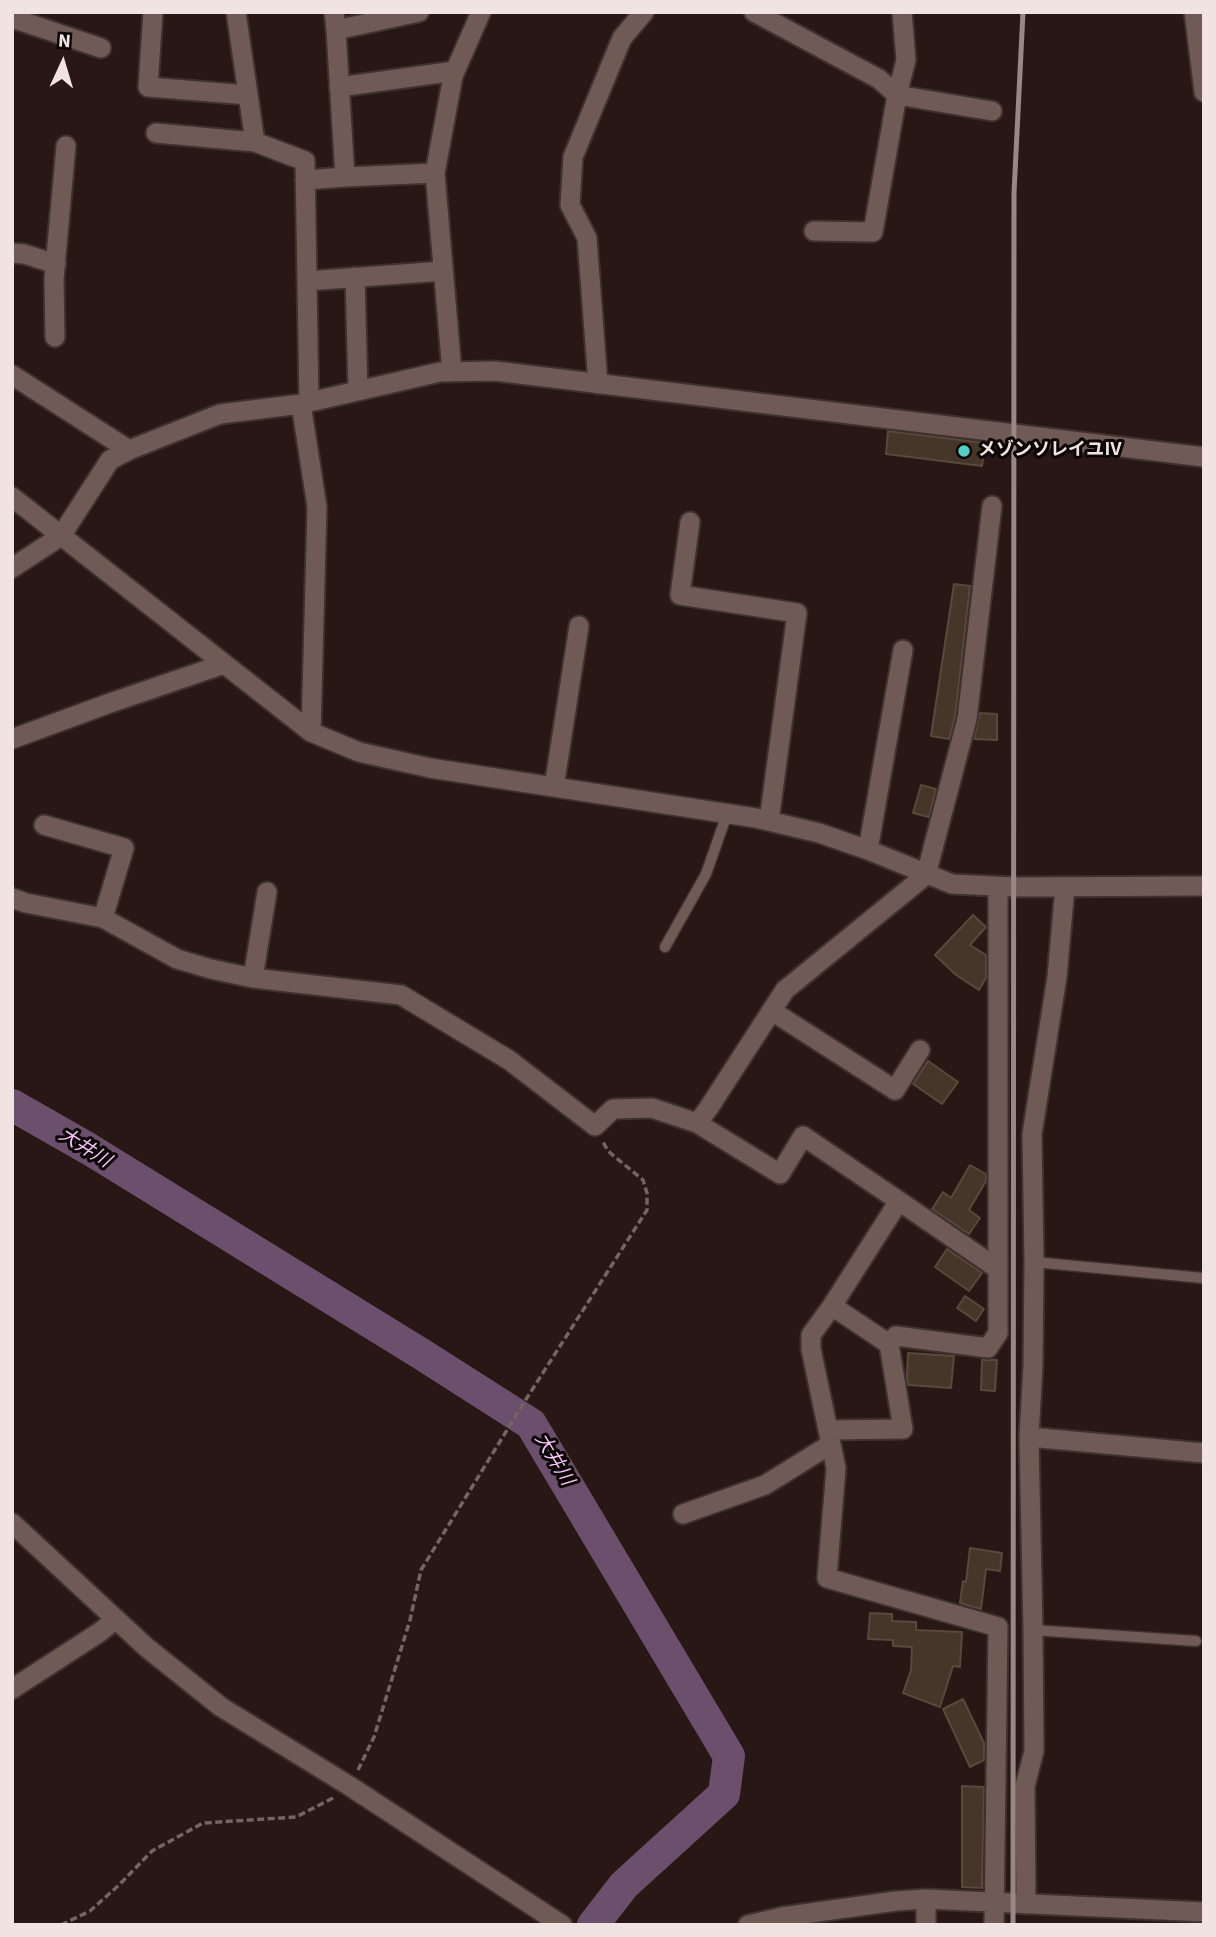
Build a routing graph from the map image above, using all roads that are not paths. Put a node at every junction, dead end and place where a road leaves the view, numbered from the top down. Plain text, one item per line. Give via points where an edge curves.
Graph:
1 (153, 12) edge
2 (236, 12) edge
3 (419, 12) edge
4 (481, 12) edge
5 (644, 12) edge
6 (754, 12) edge
7 (902, 12) edge
8 (1194, 12) edge
9 (12, 18) edge
10 (335, 21) edge
11 (101, 48) dead end
12 (455, 71) junction
13 (339, 87) junction
14 (1204, 92) edge
15 (248, 95) junction
16 (897, 95) junction
17 (992, 111) dead end
18 (156, 133) dead end
19 (255, 142) junction
20 (66, 146) dead end
21 (435, 173) junction
22 (345, 177) junction
23 (305, 180) junction
24 (814, 231) dead end
25 (12, 253) edge
26 (55, 264) junction
27 (443, 271) junction
28 (355, 277) junction
29 (307, 281) junction
30 (55, 337) dead end
31 (452, 372) junction
32 (12, 375) edge
33 (598, 384) junction
34 (358, 391) junction
35 (305, 403) junction
36 (129, 450) junction
37 (1204, 457) edge
38 (12, 497) edge
39 (992, 506) dead end
40 (691, 522) dead end
41 (61, 536) junction
42 (12, 568) edge
43 (579, 626) dead end
44 (903, 650) dead end
45 (224, 664) junction
46 (311, 732) junction
47 (12, 739) edge
48 (554, 787) junction
49 (727, 814) junction
50 (769, 821) junction
51 (44, 825) dead end
52 (868, 850) junction
53 (926, 875) junction
54 (1204, 886) edge
55 (998, 887) junction
56 (1065, 887) junction
57 (267, 892) dead end
58 (12, 898) edge
59 (103, 918) junction
60 (665, 947) dead end
61 (253, 978) junction
62 (772, 1011) junction
63 (920, 1050) dead end
64 (697, 1123) junction
65 (900, 1201) junction
66 (1034, 1262) junction
67 (998, 1269) junction
68 (1203, 1278) edge
69 (832, 1306) junction
70 (890, 1344) junction
71 (830, 1437) junction
72 (1029, 1437) junction
73 (1204, 1453) edge
74 (683, 1514) dead end
75 (12, 1524) edge
76 (116, 1619) junction
77 (1033, 1630) junction
78 (1196, 1641) dead end
79 (12, 1689) edge
80 (926, 1899) junction
81 (994, 1902) junction
82 (1026, 1903) junction
83 (1204, 1912) edge
84 (1168, 1918) edge
85 (783, 1921) edge
86 (562, 1925) edge
87 (748, 1925) edge
88 (926, 1925) edge
89 (994, 1925) edge

1 - 15 street via 148,87
2 - 15 street
3 - 10 street
4 - 12 street
5 - 33 street via 622,38 573,158 570,205 587,238
6 - 16 street via 879,79
7 - 16 street via 906,60
8 - 14 street
9 - 11 street
10 - 13 street
12 - 13 street
12 - 21 street
13 - 22 street
15 - 19 street
16 - 17 street
16 - 24 street via 873,232
18 - 19 street
19 - 23 street via 305,160
20 - 26 street
21 - 22 street
21 - 27 street
22 - 23 street
23 - 29 street
25 - 26 street
26 - 30 street
27 - 28 street
27 - 31 street
28 - 29 street
28 - 34 street
29 - 35 street
31 - 33 street via 495,371
31 - 34 street
32 - 36 street
33 - 37 street
34 - 35 street
35 - 36 street via 220,414
35 - 46 street via 317,507
36 - 41 street via 110,460
38 - 41 street
39 - 53 street via 967,719
40 - 50 street via 680,595 796,613
41 - 42 street
41 - 45 street
43 - 48 street
44 - 52 street
45 - 46 street
45 - 47 street
46 - 48 street via 359,752
48 - 49 street
49 - 50 street
49 - 60 lane via 706,874
50 - 52 street
51 - 59 street via 124,848
52 - 53 street
53 - 55 street via 952,884
53 - 62 street via 785,990
54 - 56 street
55 - 56 street
55 - 67 street
56 - 66 street via 1057,977 1032,1134
57 - 61 street
58 - 59 street
59 - 61 street via 177,959
61 - 64 street via 401,995 509,1060 595,1126 613,1109 652,1108
62 - 63 street via 895,1090
62 - 64 street
64 - 65 street via 780,1174 803,1136
65 - 67 street
65 - 69 street
66 - 68 lane
66 - 72 street
67 - 70 street via 998,1333 988,1348 896,1336
69 - 70 street
69 - 71 street via 811,1335
70 - 71 street via 902,1429
71 - 74 street via 765,1485
71 - 81 street via 836,1468 827,1578 998,1627
72 - 73 street
72 - 77 street
75 - 76 street
76 - 79 street
76 - 86 street via 221,1707
77 - 78 lane
77 - 82 street via 1034,1751 1025,1786
80 - 81 street
80 - 85 street
80 - 88 street
81 - 82 street
81 - 89 street
82 - 84 street
83 - 84 street
85 - 87 street

